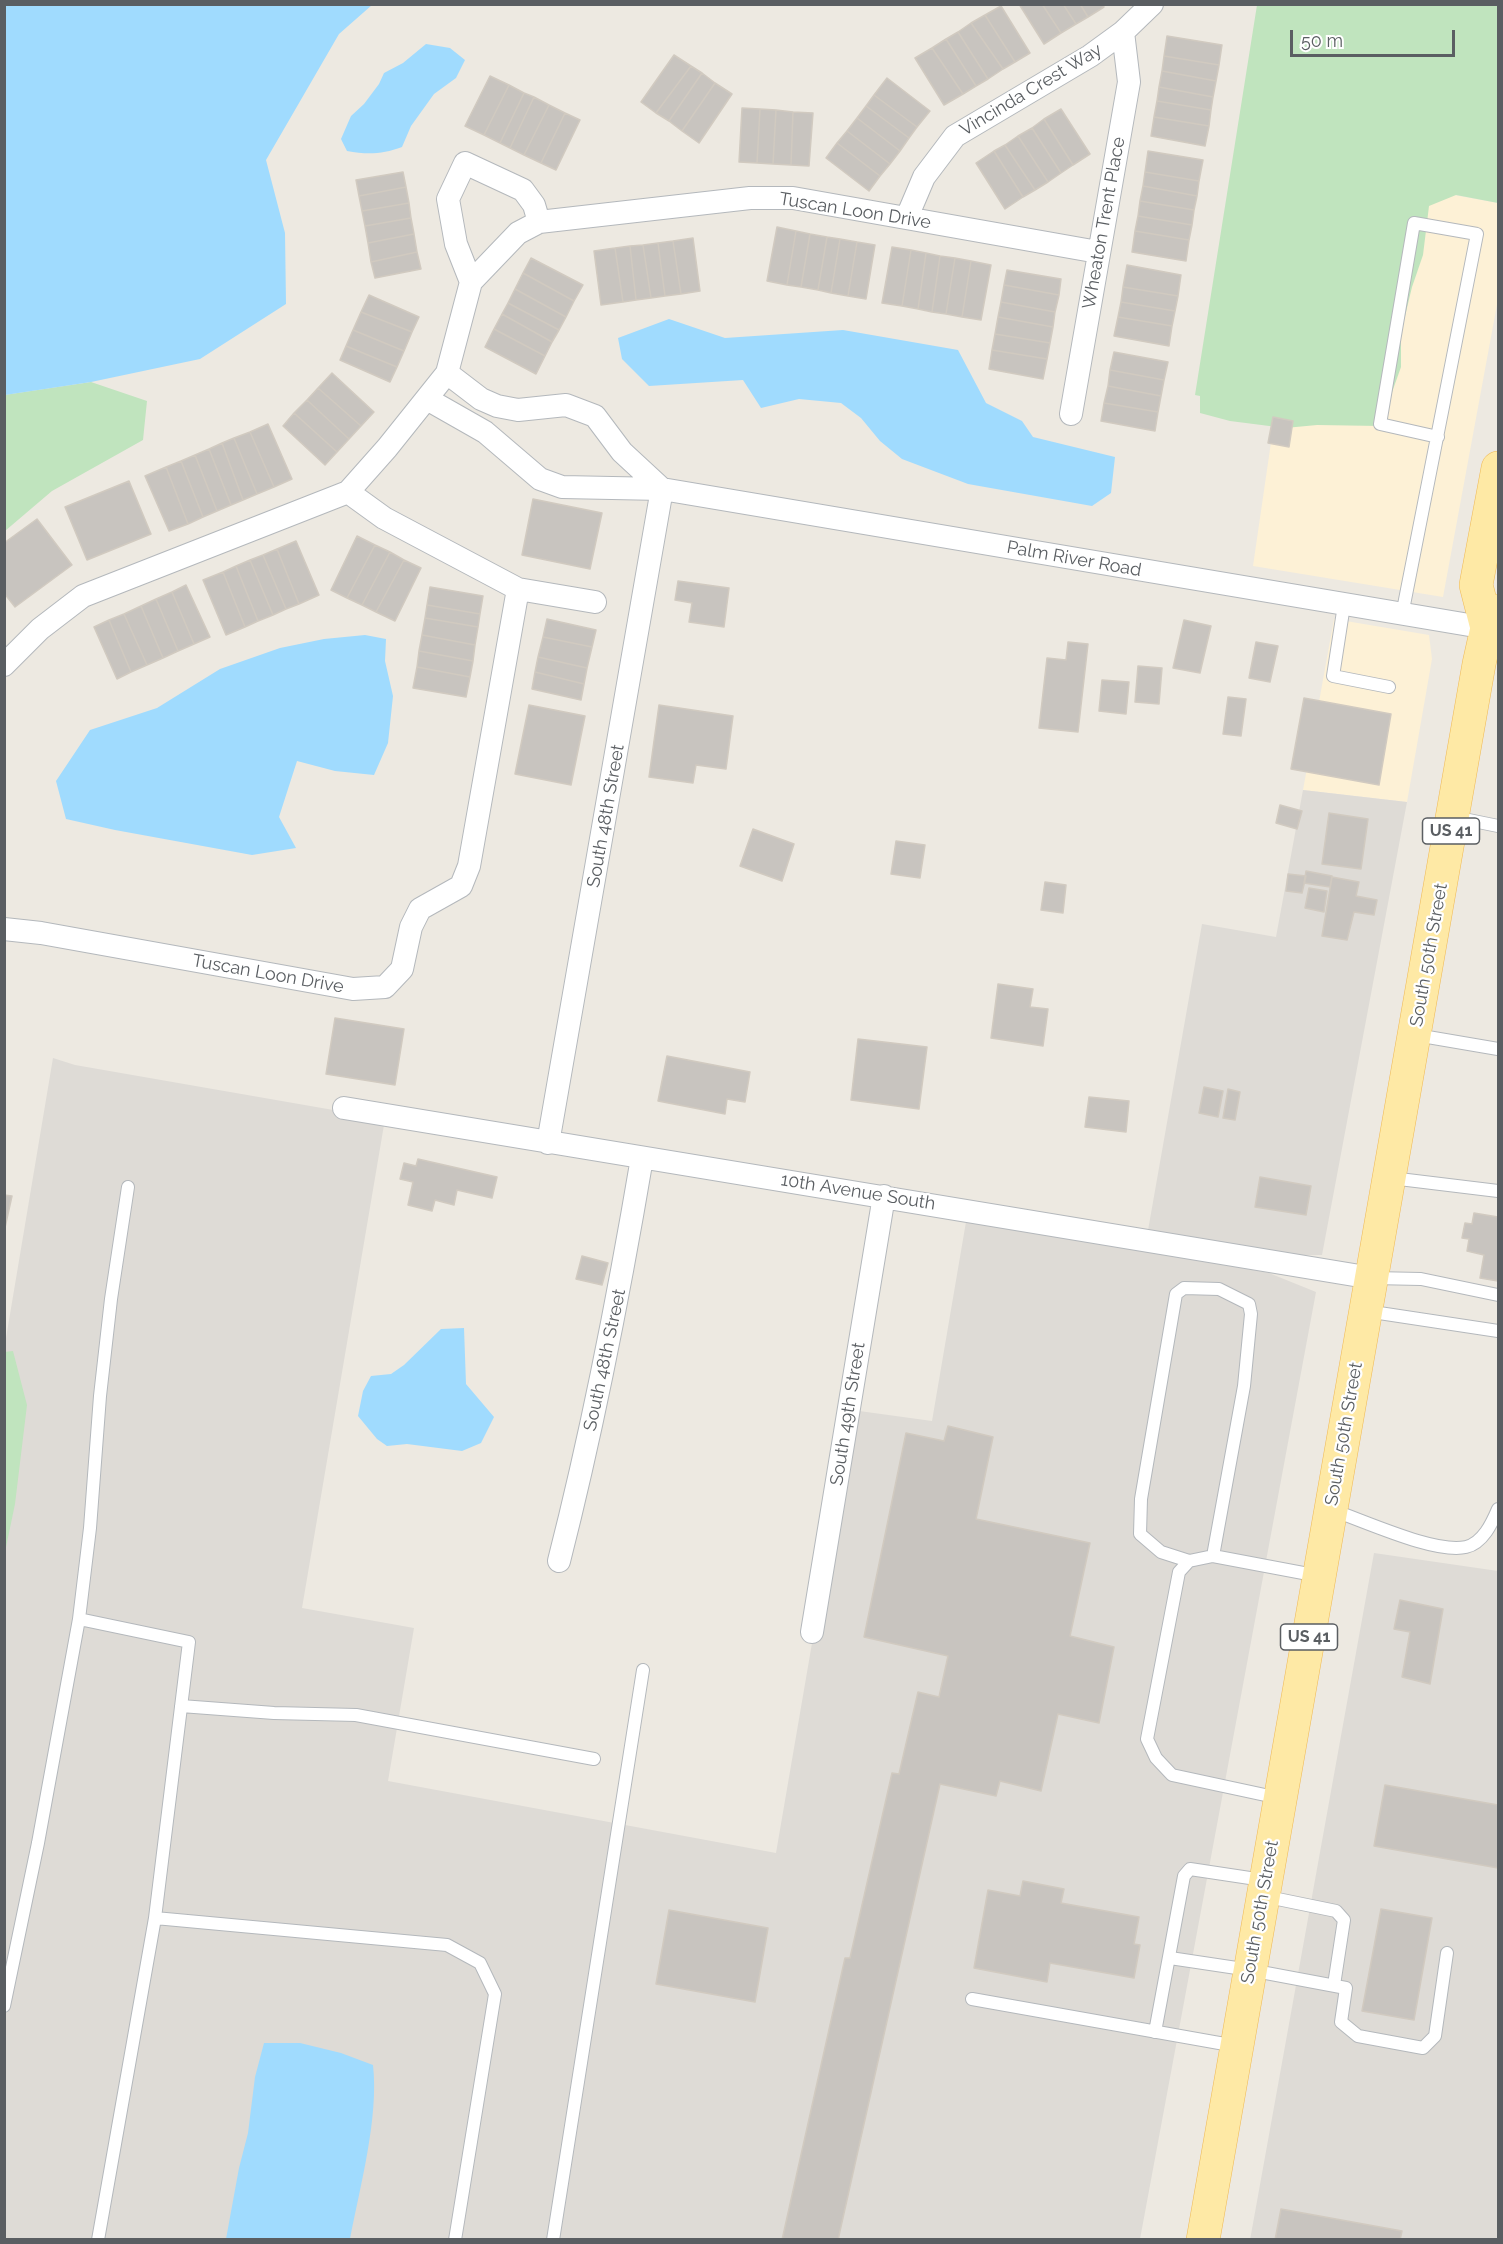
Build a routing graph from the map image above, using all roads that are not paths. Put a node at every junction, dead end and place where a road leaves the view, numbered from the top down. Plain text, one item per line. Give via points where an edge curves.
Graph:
1 (1152, 4) edge
2 (1123, 32) junction
3 (907, 217) junction
4 (539, 222) junction
5 (1098, 252) junction
6 (471, 282) junction
7 (447, 373) junction
8 (427, 399) junction
9 (518, 410) junction
10 (1071, 414) dead end
11 (1438, 436) junction
12 (500, 445) junction
13 (1498, 468) edge
14 (662, 489) junction
15 (348, 492) junction
16 (518, 589) junction
17 (595, 602) dead end
18 (1344, 604) junction
19 (1402, 615) junction
20 (1492, 620) edge
21 (4, 664) edge
22 (1389, 687) dead end
23 (1453, 817) junction
24 (1498, 826) edge
25 (4, 929) edge
26 (1415, 1034) junction
27 (1498, 1049) edge
28 (344, 1108) dead end
29 (548, 1143) junction
30 (642, 1158) junction
31 (1389, 1178) junction
32 (128, 1187) dead end
33 (1498, 1191) edge
34 (884, 1196) junction
35 (1372, 1278) junction
36 (1498, 1295) edge
37 (1366, 1311) junction
38 (1498, 1331) edge
39 (1331, 1509) junction
40 (1498, 1509) edge
41 (1213, 1556) junction
42 (559, 1561) dead end
43 (1189, 1561) junction
44 (1319, 1576) junction
45 (79, 1619) junction
46 (812, 1632) dead end
47 (643, 1670) dead end
48 (181, 1706) junction
49 (594, 1759) dead end
50 (1280, 1798) junction
51 (1264, 1888) junction
52 (154, 1918) junction
53 (1447, 1953) dead end
54 (1170, 1958) junction
55 (1250, 1970) junction
56 (1334, 1985) junction
57 (972, 1999) dead end
58 (4, 2006) edge
59 (1155, 2032) junction
60 (1238, 2047) junction
61 (98, 2240) edge
62 (455, 2240) edge
63 (553, 2240) edge
64 (1203, 2240) edge

1 - 2 street, Vincinda Crest Way
2 - 3 street, Vincinda Crest Way via 1090,56 955,136 924,177
2 - 5 street, Wheaton Trent Place via 1129,82
3 - 4 street, Tuscan Loon Drive via 793,198 750,198
3 - 5 street, Tuscan Loon Drive
4 - 6 street, Tuscan Loon Drive via 518,233
4 - 6 street via 523,190 465,163 447,199 456,244
5 - 10 street, Wheaton Trent Place
6 - 7 street, Tuscan Loon Drive
7 - 8 street, Tuscan Loon Drive
7 - 9 street via 481,399
8 - 12 street, Palm River Road
8 - 15 street, Tuscan Loon Drive
9 - 12 street
9 - 14 street via 566,405 595,416 622,452
11 - 11 lane via 1477,234 1414,223 1380,424
11 - 19 lane
12 - 14 street, Palm River Road via 540,479 562,487
13 - 20 main road, South 50th Street / US 41 via 1476,585
14 - 18 street, Palm River Road
14 - 29 street, South 48th Street
15 - 16 street via 384,518
15 - 21 street, Tuscan Loon Drive via 83,596 40,629
16 - 17 street
16 - 25 street, Tuscan Loon Drive via 469,866 461,886 420,909 411,927 402,969 385,987 353,989
18 - 19 street, Palm River Road
18 - 22 lane via 1333,676
19 - 20 street, Palm River Road
20 - 23 main road, South 50th Street / US 41
23 - 24 lane
23 - 26 main road, South 50th Street / US 41
26 - 27 lane
26 - 31 main road, South 50th Street / US 41
28 - 29 street, 10th Avenue South
29 - 30 street, 10th Avenue South
30 - 34 street, 10th Avenue South
30 - 42 street, South 48th Street via 595,1413
31 - 33 lane
31 - 35 main road, South 50th Street / US 41
32 - 45 lane via 108,1320
34 - 35 street, 10th Avenue South
34 - 46 street, South 49th Street
35 - 36 lane via 1421,1280
35 - 37 main road, South 50th Street / US 41
37 - 38 lane
37 - 39 main road, South 50th Street / US 41
39 - 40 lane via 1448,1548 1468,1547 1481,1538
39 - 44 main road, South 50th Street / US 41
41 - 43 lane
41 - 43 lane via 1244,1386 1251,1314 1249,1304 1219,1289 1184,1288 1176,1294 1141,1499 1140,1534 1161,1552
41 - 44 lane
43 - 50 lane via 1179,1572 1147,1739 1156,1758 1172,1775
44 - 50 main road, South 50th Street / US 41
45 - 48 lane via 189,1642
45 - 58 lane
47 - 63 lane
48 - 49 lane via 356,1715
48 - 52 lane
50 - 51 main road, South 50th Street / US 41
51 - 54 lane via 1190,1869 1184,1876
51 - 55 main road, South 50th Street / US 41
51 - 56 lane via 1336,1911 1344,1920
52 - 61 lane
52 - 62 lane via 447,1945 480,1963 495,1994
53 - 56 lane via 1435,2036 1423,2048 1358,2036 1341,2022 1346,1988
54 - 55 lane
54 - 59 lane
55 - 56 lane
55 - 60 main road, South 50th Street / US 41
57 - 59 lane
59 - 60 lane
60 - 64 main road, South 50th Street / US 41

